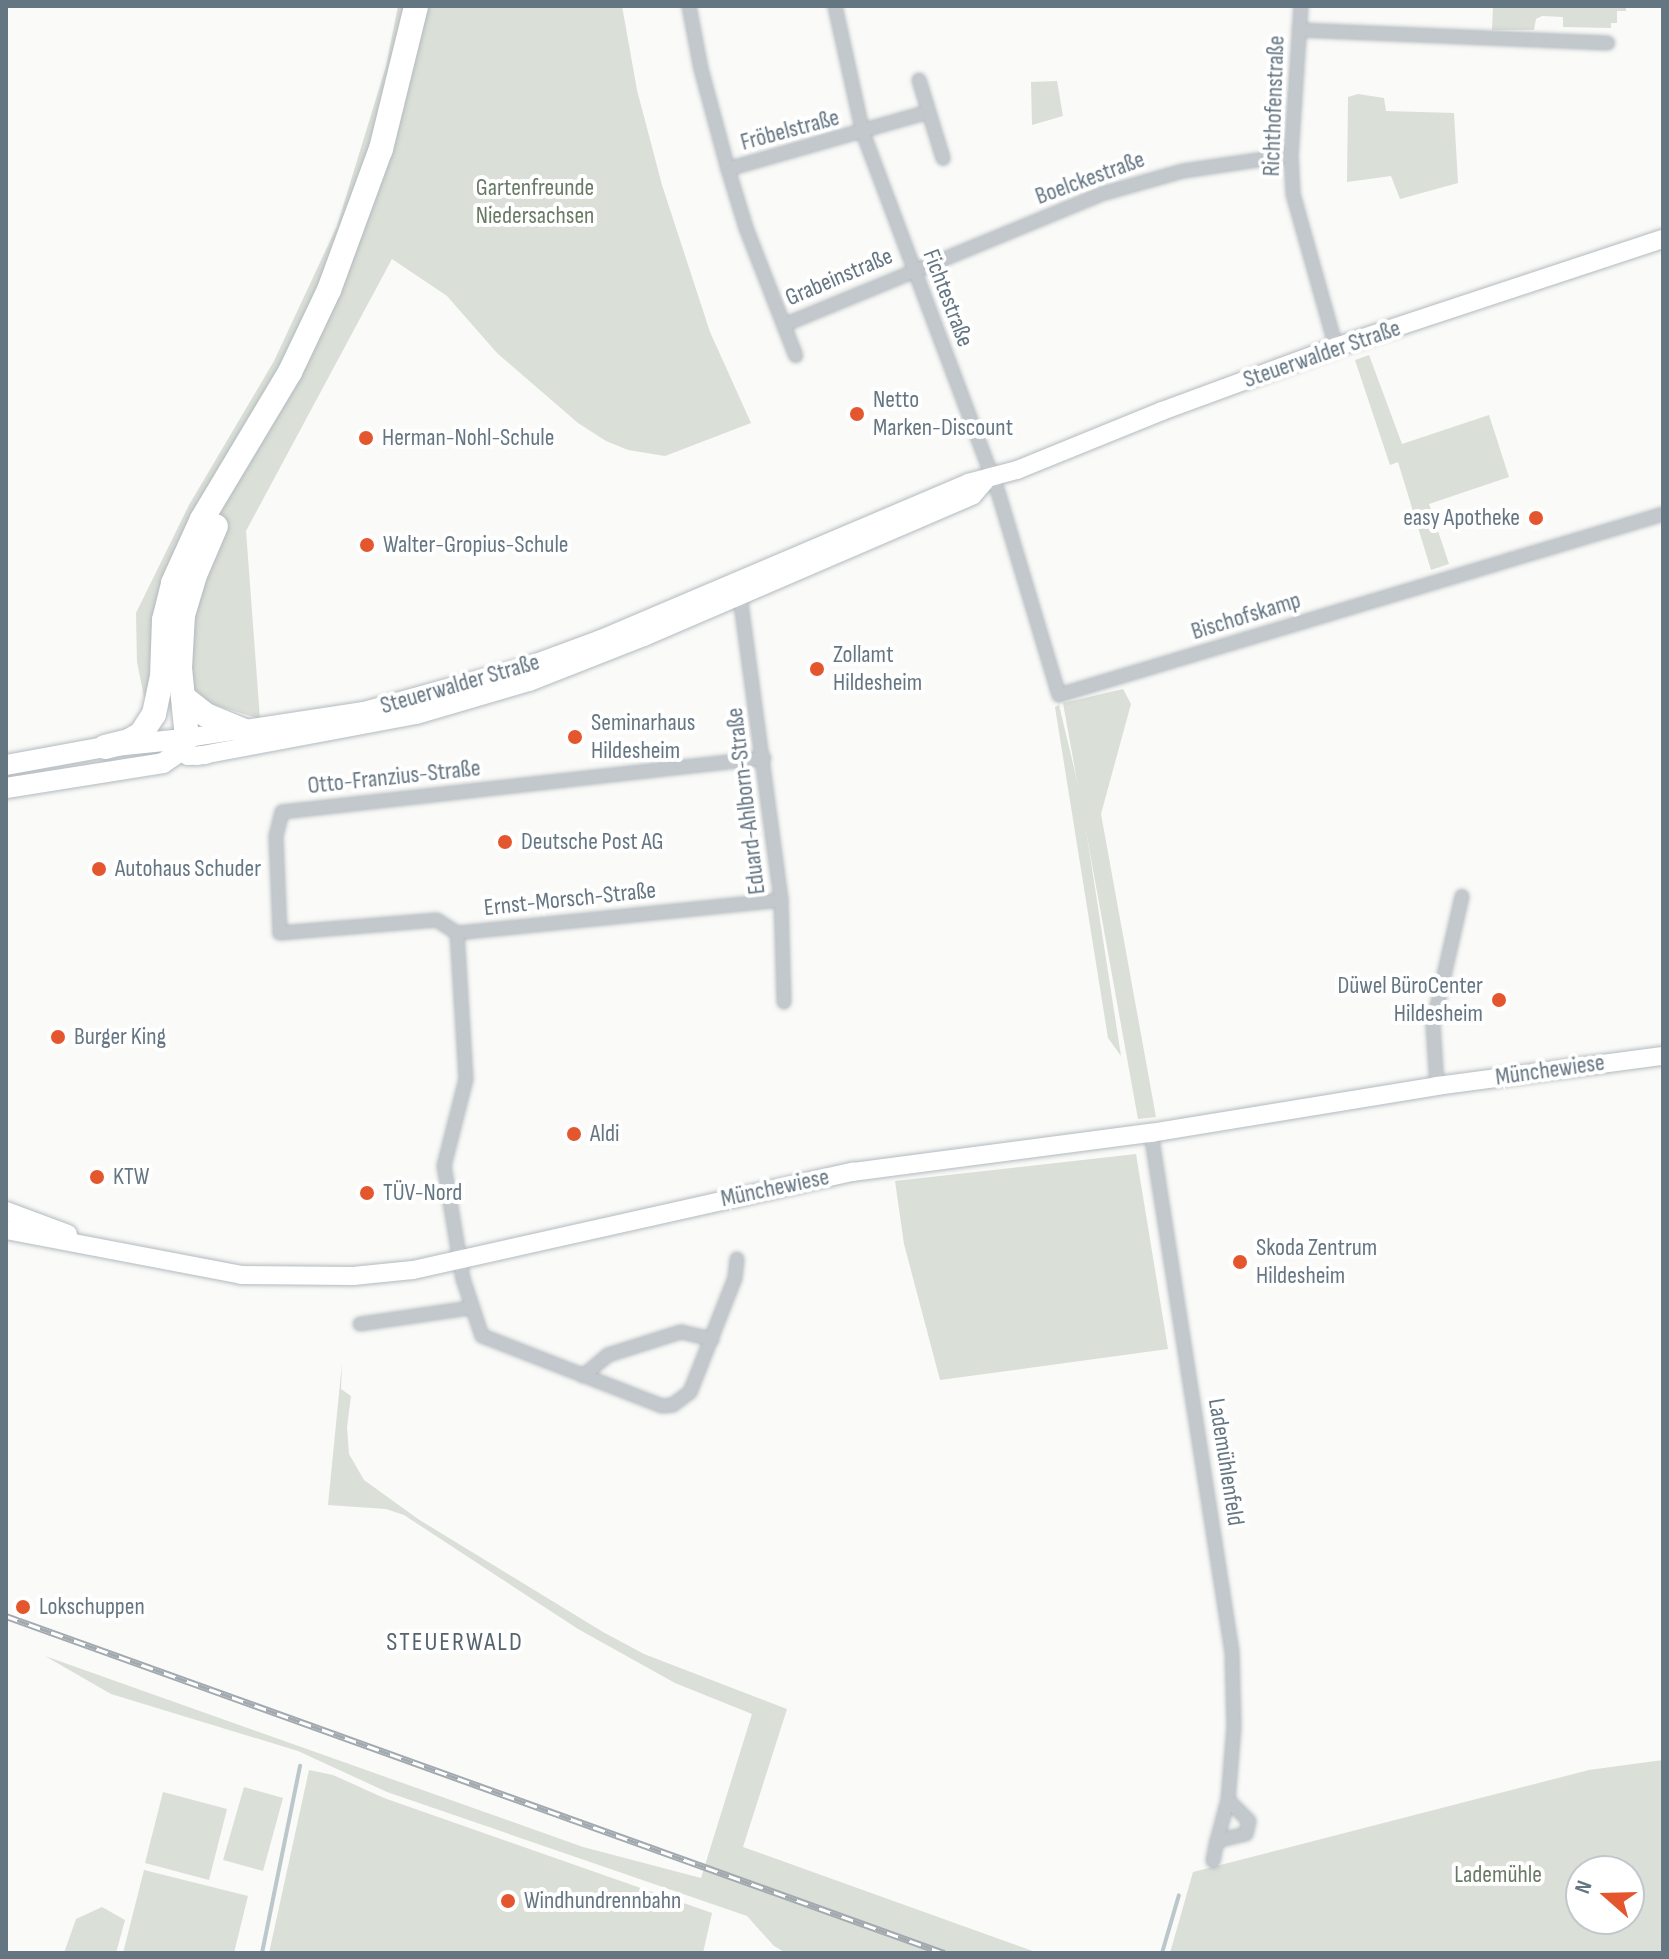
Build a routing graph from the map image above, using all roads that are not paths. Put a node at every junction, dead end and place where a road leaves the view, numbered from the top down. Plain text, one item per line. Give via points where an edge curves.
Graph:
1 (416, 6) edge
2 (430, 6) edge
3 (689, 6) edge
4 (835, 6) edge
5 (1301, 6) edge
6 (1299, 30) junction
7 (1608, 43) dead end
8 (919, 80) dead end
9 (928, 112) junction
10 (863, 133) junction
11 (1291, 155) junction
12 (943, 158) dead end
13 (728, 169) junction
14 (746, 228) joint
15 (1663, 239) edge
16 (912, 270) junction
17 (784, 325) junction
18 (1336, 347) junction
19 (796, 356) dead end
20 (989, 480) junction
21 (1663, 514) edge
22 (736, 590) junction
23 (162, 677) junction
24 (183, 697) junction
25 (247, 732) junction
26 (181, 742) junction
27 (105, 747) junction
28 (206, 755) junction
29 (764, 758) junction
30 (163, 763) junction
31 (6, 765) edge
32 (6, 788) edge
33 (1462, 896) dead end
34 (781, 900) junction
35 (457, 933) junction
36 (784, 1002) dead end
37 (1663, 1056) edge
38 (1437, 1086) junction
39 (1151, 1133) junction
40 (6, 1211) edge
41 (6, 1230) edge
42 (116, 1251) junction
43 (737, 1259) dead end
44 (460, 1262) junction
45 (470, 1308) junction
46 (360, 1324) dead end
47 (712, 1339) junction
48 (583, 1376) junction
49 (1228, 1800) junction
50 (1217, 1841) junction
51 (1213, 1861) dead end

1 - 23 highway via 381,149 329,290 290,372 202,519 179,568 164,620
2 - 24 highway via 399,137 363,244 309,367 216,526 195,575 180,639
3 - 13 street, Fröbelstraße
4 - 10 street, Fichtestraße
5 - 6 street, Richthofenstraße
6 - 7 street
6 - 11 street, Richthofenstraße
8 - 9 street
9 - 10 street
9 - 12 street
10 - 13 street, Fröbelstraße
10 - 16 street, Fichtestraße
11 - 16 street, Boelckestraße via 1140,181
11 - 18 street, Richthofenstraße via 1296,209
13 - 14 street, Fröbelstraße
14 - 17 street, Grabeinstraße
15 - 18 street, Steuerwalder Straße
16 - 17 street, Grabeinstraße
16 - 20 street, Fichtestraße
17 - 19 street, Grabeinstraße
18 - 20 street, Steuerwalder Straße
20 - 21 street, Bischofskamp via 1059,695
20 - 22 street, Steuerwalder Straße via 973,495
22 - 25 street, Steuerwalder Straße via 456,688
22 - 28 street, Steuerwalder Straße via 543,676 461,704
22 - 29 street, Eduard-Ahlborn-Straße
23 - 26 highway
23 - 27 highway via 148,726 129,741
24 - 25 highway via 206,715
24 - 26 highway
25 - 26 street, Steuerwalder Straße
26 - 27 main road, Steuerwalder Straße
26 - 28 street, Steuerwalder Straße via 188,756
26 - 30 main road
27 - 31 main road, Steuerwalder Straße
28 - 30 street, Steuerwalder Straße
29 - 34 street, Eduard-Ahlborn-Straße
29 - 35 street, Otto-Franzius-Straße via 282,812 276,836 280,933 437,920
30 - 32 main road, Steuerwalder Straße
33 - 38 street via 1433,1024
34 - 35 street, Ernst-Morsch-Straße
34 - 36 street, Eduard-Ahlborn-Straße
35 - 44 street, Ernst-Morsch-Straße via 466,1079 444,1166
37 - 38 street, Münchewiese
38 - 39 street, Münchewiese
39 - 44 street, Münchewiese via 827,1176
39 - 49 street, Lademühlenfeld via 1232,1652
40 - 42 street, Münchewiese
41 - 42 street, Münchewiese
42 - 44 street, Münchewiese via 269,1277 353,1276
43 - 47 street
44 - 45 street, Ernst-Morsch-Straße
45 - 46 street
45 - 48 street via 482,1336
47 - 48 street via 681,1332 608,1355
47 - 48 street via 690,1392 673,1405 662,1406
49 - 50 street, Lademühlenfeld
49 - 50 street via 1249,1821 1246,1834
50 - 51 street, Lademühlenfeld

